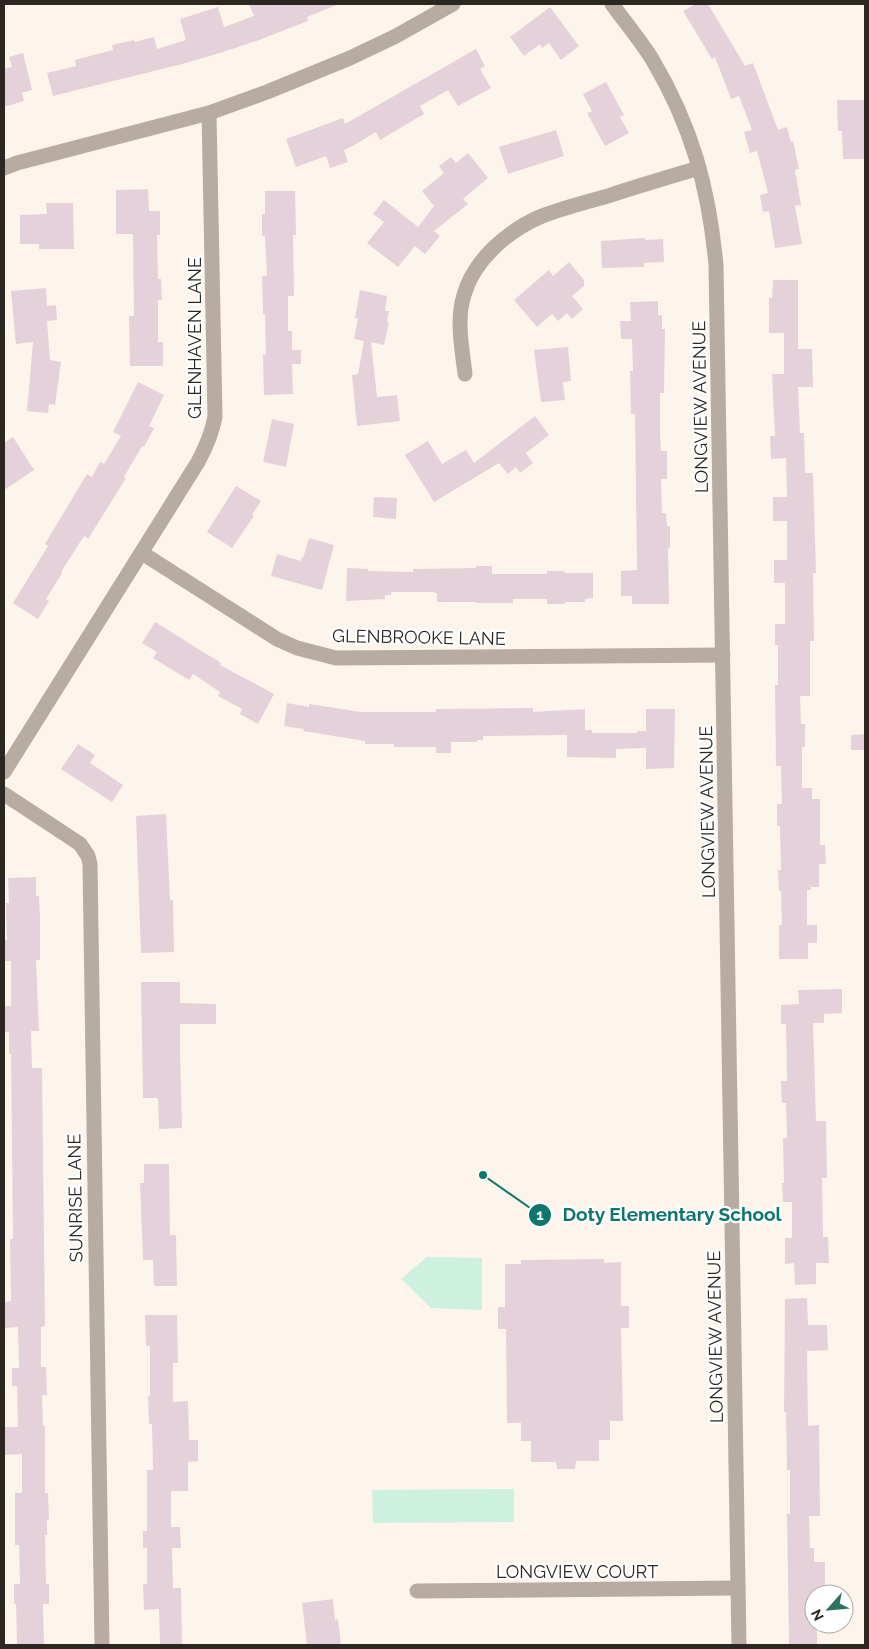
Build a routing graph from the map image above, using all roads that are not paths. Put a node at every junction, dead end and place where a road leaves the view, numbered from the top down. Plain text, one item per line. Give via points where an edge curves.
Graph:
1 (453, 4) edge
2 (612, 4) edge
3 (209, 112) junction
4 (4, 168) edge
5 (699, 168) junction
6 (465, 374) dead end
7 (142, 552) junction
8 (723, 655) junction
9 (4, 772) edge
10 (4, 794) edge
11 (738, 1588) junction
12 (417, 1591) dead end
13 (102, 1645) edge
14 (738, 1645) edge

1 - 3 street via 350,58
2 - 5 street, LONGVIEW AVENUE via 670,91
3 - 4 street
3 - 7 street, GLENHAVEN LANE via 215,416 203,452
5 - 6 street via 542,216 492,250 470,280 461,308
5 - 8 street, LONGVIEW AVENUE via 707,198 716,265
7 - 8 street, GLENBROOKE LANE via 278,639 297,648 336,658
7 - 9 street, GLENHAVEN LANE
8 - 11 street, LONGVIEW AVENUE
10 - 13 street, SUNRISE LANE via 80,844 90,864
11 - 12 street, LONGVIEW COURT
11 - 14 street, LONGVIEW AVENUE

